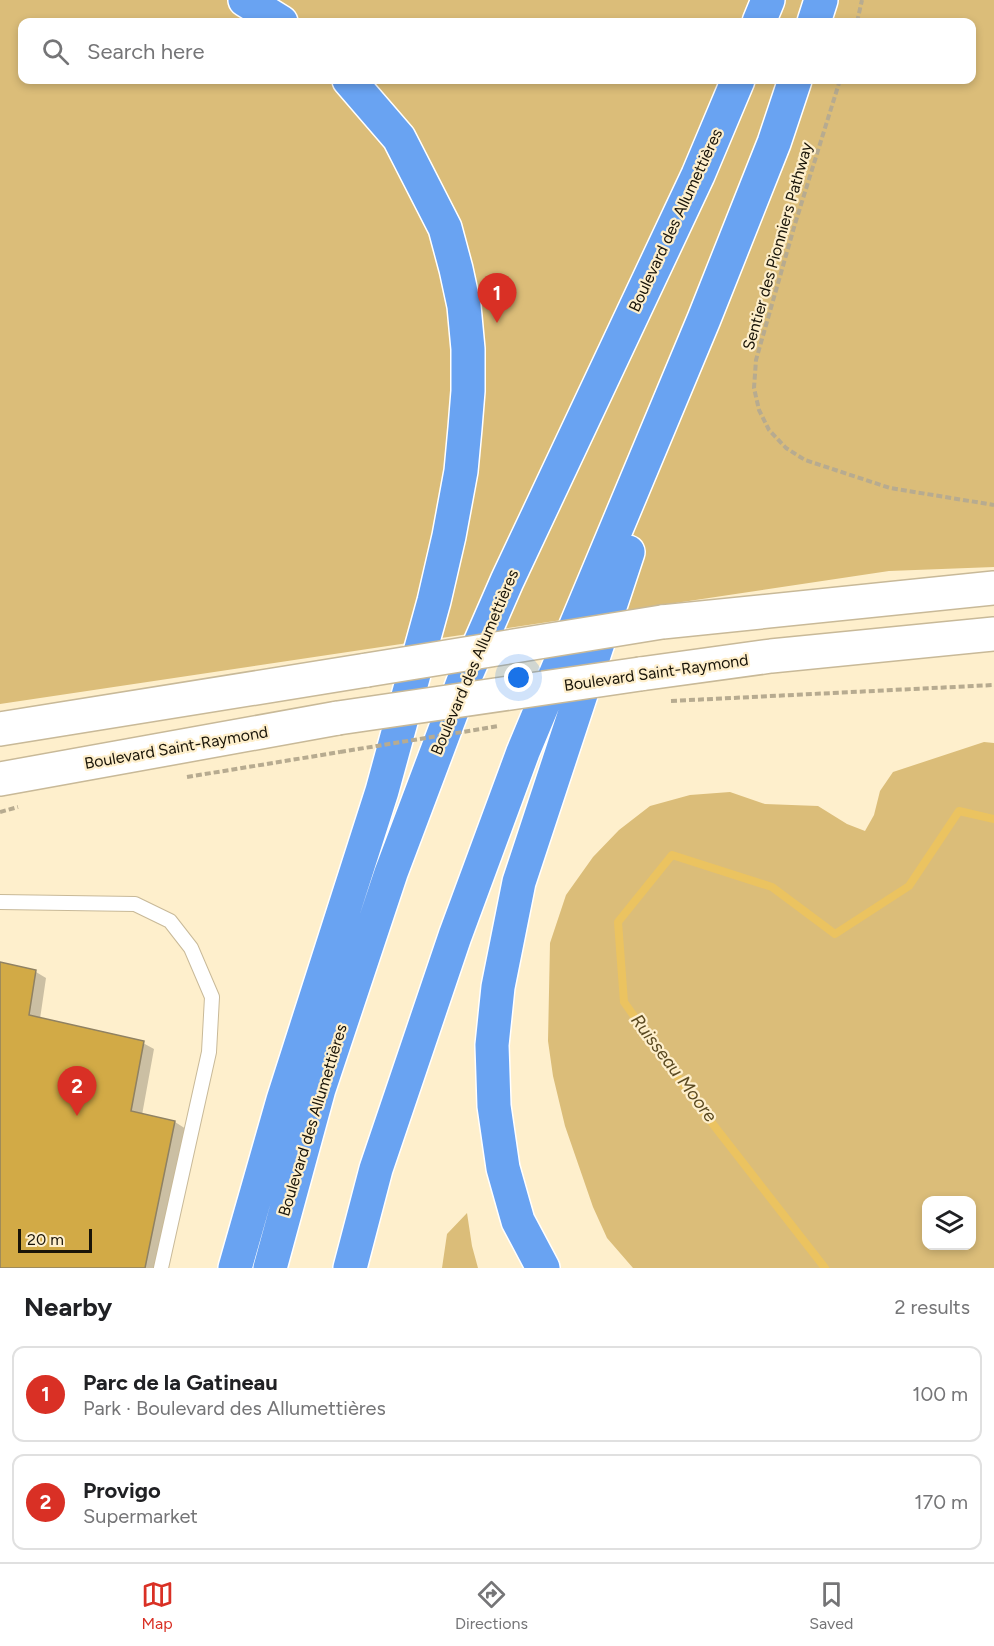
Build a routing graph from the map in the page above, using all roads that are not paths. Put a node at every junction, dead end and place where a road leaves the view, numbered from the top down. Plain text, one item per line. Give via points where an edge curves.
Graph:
1 (245, 0) edge
2 (768, 0) edge
3 (821, 0) edge
4 (274, 18) edge
5 (761, 18) edge
6 (815, 18) edge
7 (352, 84) edge
8 (736, 84) edge
9 (794, 84) edge
10 (704, 319) junction
11 (994, 588) edge
12 (994, 634) edge
13 (0, 729) edge
14 (0, 779) edge
15 (0, 902) edge
16 (161, 1268) edge
17 (235, 1268) edge
18 (270, 1268) edge
19 (350, 1268) edge
20 (543, 1268) edge

1 - 4 highway
2 - 5 highway
3 - 6 highway
7 - 17 highway via 399,138 445,228 464,306 468,349 461,471 434,601 386,780 286,1089
8 - 18 highway, Boulevard des Allumettières via 463,682 391,873 319,1089
9 - 10 highway
10 - 19 highway via 490,840 376,1169
10 - 20 highway via 519,882 498,987 492,1045 494,1106 503,1168 518,1221
11 - 13 main road, bridge via 662,622
12 - 14 main road, Boulevard Saint-Raymond, bridge via 771,656 338,718
15 - 16 lane via 135,904 170,921 191,948 212,997 209,1052

